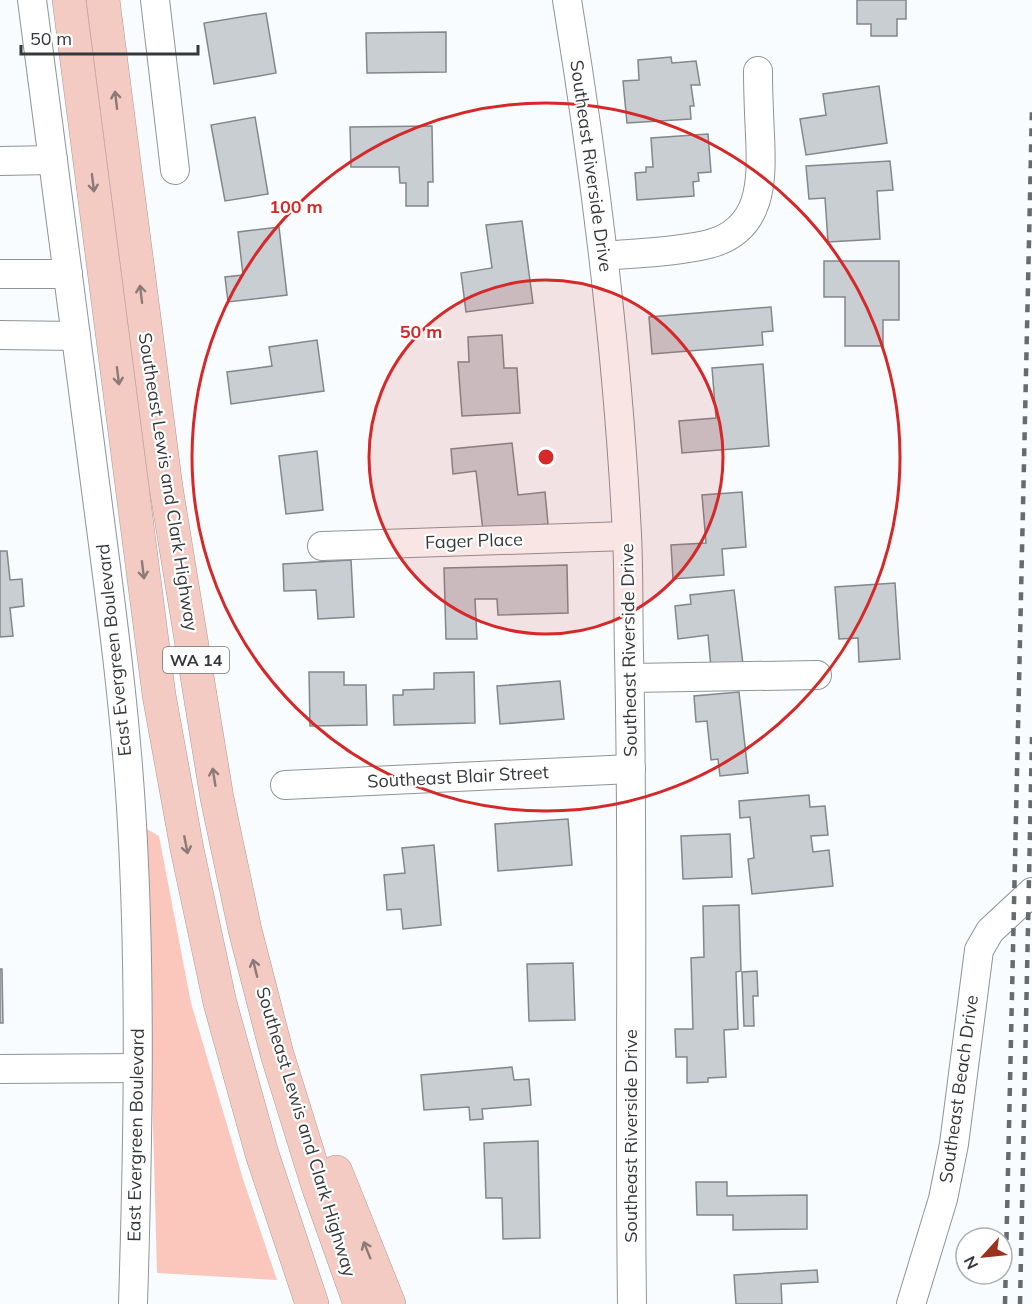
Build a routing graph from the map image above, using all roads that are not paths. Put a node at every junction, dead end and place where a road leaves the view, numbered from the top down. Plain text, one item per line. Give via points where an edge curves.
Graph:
1 (32, 0) edge
2 (69, 0) edge
3 (103, 0) edge
4 (155, 0) edge
5 (567, 0) edge
6 (758, 71) dead end
7 (53, 160) junction
8 (0, 162) edge
9 (175, 170) dead end
10 (604, 256) junction
11 (0, 274) edge
12 (68, 274) junction
13 (0, 335) edge
14 (76, 336) junction
15 (627, 536) junction
16 (322, 546) dead end
17 (817, 675) dead end
18 (630, 678) junction
19 (631, 769) junction
20 (285, 785) dead end
21 (1032, 892) edge
22 (277, 1054) junction
23 (137, 1068) junction
24 (0, 1069) edge
25 (133, 1304) edge
26 (312, 1304) edge
27 (360, 1304) edge
28 (389, 1304) edge
29 (632, 1304) edge
30 (911, 1304) edge

1 - 7 street, East Evergreen Boulevard
2 -> 26 highway, Southeast Lewis and Clark Highway / WA 14 via 159,695 185,838 220,1003 262,1154
22 -> 3 highway, Southeast Lewis and Clark Highway / WA 14 via 245,930 218,798 166,487
4 - 9 street
5 - 10 street, Southeast Riverside Drive
6 - 10 street via 760,187 743,223 709,244
7 - 8 street
7 - 12 street, East Evergreen Boulevard
10 - 15 street, Southeast Riverside Drive
11 - 12 street
12 - 14 street, East Evergreen Boulevard
13 - 14 street
14 - 23 street, East Evergreen Boulevard via 122,708 132,821
15 - 16 street, Fager Place
15 - 18 street, Southeast Riverside Drive
17 - 18 street
18 - 19 street, Southeast Riverside Drive
19 - 20 street, Southeast Blair Street
19 - 29 street, Southeast Riverside Drive
21 - 30 street, Southeast Beach Drive via 990,931 979,950 954,1143 943,1199
22 - 27 highway, Southeast Lewis and Clark Highway / WA 14
28 -> 22 highway via 323,1138
23 - 24 street
23 - 25 street, East Evergreen Boulevard

